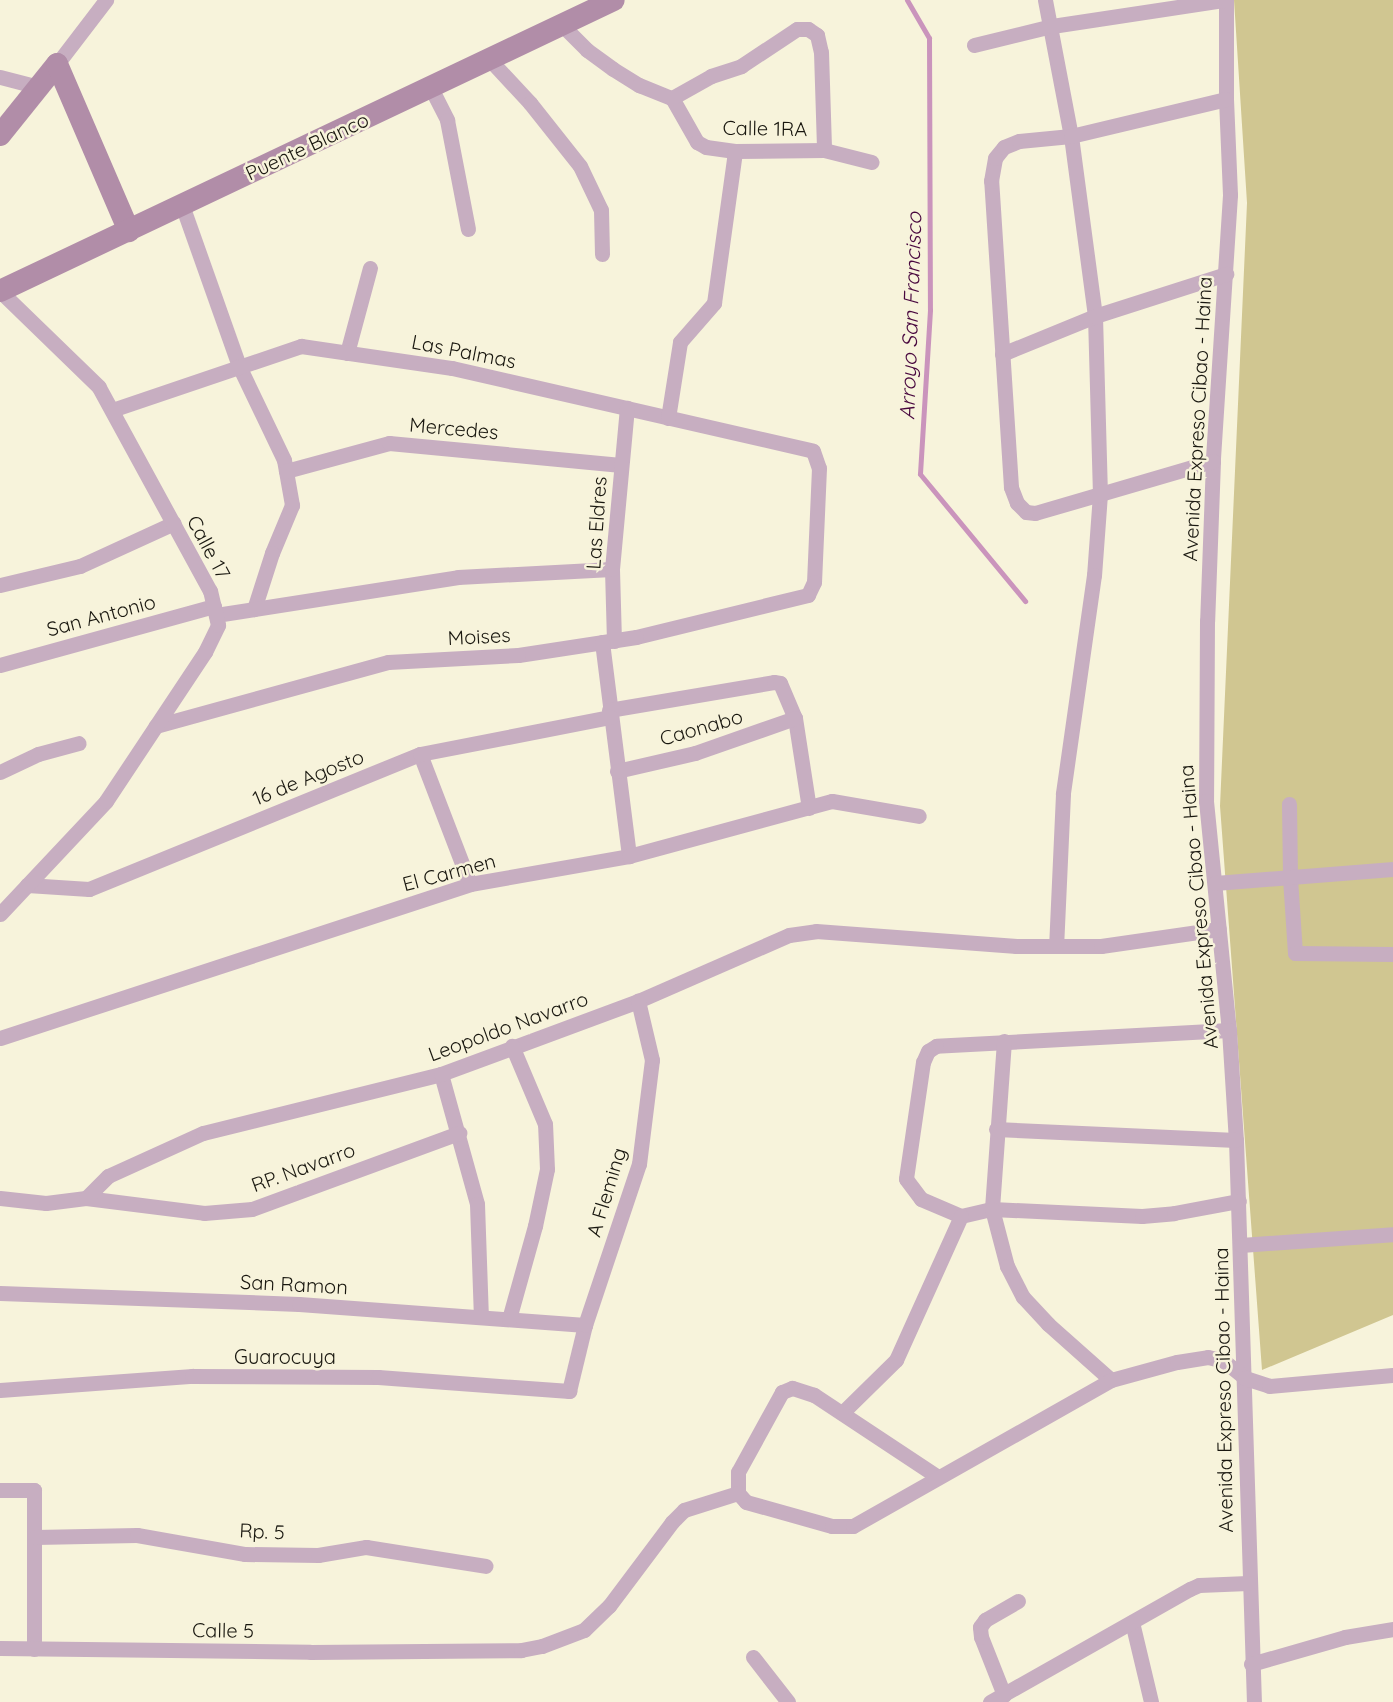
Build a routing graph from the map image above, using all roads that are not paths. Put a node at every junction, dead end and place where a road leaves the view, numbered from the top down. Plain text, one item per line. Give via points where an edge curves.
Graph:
1 (614, 0) edge
2 (1045, 0) edge
3 (1224, 0) edge
4 (99, 1) edge
5 (563, 26) junction
6 (1052, 27) junction
7 (974, 45) dead end
8 (490, 60) junction
9 (57, 64) junction
10 (0, 77) edge
11 (39, 87) junction
12 (431, 88) junction
13 (672, 98) junction
14 (1226, 99) junction
15 (0, 135) edge
16 (1071, 136) junction
17 (825, 150) junction
18 (735, 151) junction
19 (871, 162) dead end
20 (182, 205) junction
21 (468, 229) dead end
22 (129, 231) junction
23 (602, 254) dead end
24 (370, 268) dead end
25 (1226, 274) junction
26 (0, 291) edge
27 (1095, 316) junction
28 (347, 353) junction
29 (1002, 354) junction
30 (239, 366) junction
31 (627, 408) junction
32 (112, 410) junction
33 (668, 418) junction
34 (1213, 461) junction
35 (621, 465) junction
36 (286, 471) junction
37 (1100, 494) junction
38 (174, 523) junction
39 (612, 569) junction
40 (0, 585) edge
41 (808, 596) joint
42 (254, 609) junction
43 (215, 611) junction
44 (608, 641) junction
45 (0, 665) edge
46 (609, 714) junction
47 (795, 718) junction
48 (156, 726) junction
49 (79, 743) dead end
50 (420, 754) junction
51 (617, 771) junction
52 (0, 772) edge
53 (1289, 804) dead end
54 (809, 807) junction
55 (919, 816) dead end
56 (629, 856) junction
57 (1393, 870) edge
58 (1290, 878) junction
59 (1215, 883) junction
60 (470, 884) junction
61 (27, 885) junction
62 (0, 914) edge
63 (1219, 929) junction
64 (1056, 946) junction
65 (1393, 954) edge
66 (638, 1001) junction
67 (1229, 1030) junction
68 (0, 1038) edge
69 (1004, 1041) junction
70 (512, 1046) junction
71 (441, 1074) junction
72 (996, 1129) junction
73 (459, 1133) junction
74 (1236, 1140) junction
75 (0, 1198) edge
76 (86, 1198) junction
77 (1239, 1201) junction
78 (992, 1209) junction
79 (961, 1216) junction
80 (1393, 1234) edge
81 (1241, 1245) junction
82 (0, 1293) edge
83 (481, 1317) junction
84 (510, 1319) junction
85 (585, 1325) junction
86 (1393, 1375) edge
87 (1245, 1378) junction
88 (1111, 1380) junction
89 (0, 1390) edge
90 (570, 1391) joint
91 (842, 1413) junction
92 (938, 1477) junction
93 (0, 1490) edge
94 (738, 1493) junction
95 (34, 1537) junction
96 (486, 1566) dead end
97 (1248, 1583) junction
98 (1018, 1600) dead end
99 (1132, 1622) junction
100 (1393, 1629) edge
101 (0, 1648) edge
102 (34, 1649) junction
103 (753, 1657) dead end
104 (1251, 1664) junction
105 (997, 1698) edge
106 (788, 1702) edge
107 (1151, 1702) edge
108 (1254, 1702) edge

1 - 5 street, Puente Blanco
2 - 6 street
3 - 6 street
3 - 14 street, Avenida Expreso Cibao - Haina
4 - 9 street
5 - 8 street, Puente Blanco
5 - 13 street via 613,69
6 - 7 street
6 - 16 street
8 - 12 street, Puente Blanco
8 - 23 street via 580,166 601,210
9 - 11 street
9 - 22 street
10 - 11 street
11 - 15 street
12 - 20 street, Puente Blanco
12 - 21 street via 447,120
13 - 17 street via 711,76 741,66 797,29 808,29 817,35 821,52
13 - 18 street, Calle 1RA via 697,142
14 - 16 street
14 - 25 street, Avenida Expreso Cibao - Haina via 1230,195
16 - 27 street
16 - 29 street via 1019,141 1004,147 995,158 991,181
17 - 18 street, Calle 1RA
17 - 19 street, Calle 1RA
18 - 33 street via 714,303 680,342
20 - 22 street, Puente Blanco
20 - 30 street
22 - 26 street, Puente Blanco
24 - 28 street
25 - 27 street
25 - 34 street, Avenida Expreso Cibao - Haina
26 - 32 street, Calle 17 via 99,387
27 - 29 street
27 - 37 street
28 - 30 street, Las Palmas via 301,346
28 - 31 street, Las Palmas via 452,368
29 - 37 street via 1011,487 1017,503 1026,512 1035,513
30 - 32 street, Las Palmas
30 - 36 street
31 - 33 street, Las Palmas
31 - 35 street, Las Eldres
32 - 38 street, Calle 17
33 - 41 street, Las Palmas via 813,452 819,468 814,582
34 - 37 street
34 - 59 street, Avenida Expreso Cibao - Haina via 1206,801
35 - 36 street, Mercedes via 389,443
35 - 39 street, Las Eldres
36 - 42 street via 292,505
37 - 64 street via 1094,575 1063,794
38 - 40 street via 80,566
38 - 43 street, Calle 17 via 210,591
39 - 42 street, San Antonio via 458,577
39 - 44 street, Las Eldres
41 - 44 street, Moises
42 - 43 street, San Antonio
43 - 45 street, San Antonio
43 - 48 street via 218,625 205,652
44 - 46 street, Las Eldres
44 - 48 street, Moises via 518,655 388,662
46 - 47 street, 16 de Agosto via 774,682 783,686
46 - 50 street, 16 de Agosto
46 - 51 street, Las Eldres
47 - 51 street, Caonabo via 695,753
47 - 54 street, 16 de Agosto
48 - 61 street via 106,801
49 - 52 street via 38,754
50 - 60 street
50 - 61 street, 16 de Agosto via 89,889
51 - 56 street, Las Eldres
53 - 58 street
54 - 55 street, El Carmen via 832,801
54 - 56 street, El Carmen
56 - 60 street, El Carmen
57 - 58 street
58 - 59 street
58 - 65 street via 1295,953
59 - 63 street, Avenida Expreso Cibao - Haina
60 - 68 street, El Carmen
61 - 62 street
63 - 64 street, Leopoldo Navarro via 1101,946
63 - 67 street, Avenida Expreso Cibao - Haina
64 - 66 street, Leopoldo Navarro via 816,931 789,935
66 - 70 street, Leopoldo Navarro
66 - 85 street, A Fleming via 652,1060 639,1164
67 - 69 street
67 - 74 street, Avenida Expreso Cibao - Haina
69 - 72 street
69 - 79 street via 936,1046 923,1062 906,1179 921,1199
70 - 71 street, Leopoldo Navarro
70 - 84 street via 545,1124 547,1169
71 - 73 street
71 - 76 street, Leopoldo Navarro via 203,1133 108,1176
72 - 74 street
72 - 78 street
73 - 76 street, RP. Navarro via 252,1209 204,1213
73 - 83 street via 477,1204
74 - 77 street, Avenida Expreso Cibao - Haina
75 - 76 street, RP. Navarro via 46,1203
77 - 78 street via 1142,1216
77 - 81 street, Avenida Expreso Cibao - Haina
78 - 79 street
78 - 88 street via 1007,1266 1023,1298
79 - 91 street via 896,1360
80 - 81 street
81 - 87 street, Avenida Expreso Cibao - Haina
82 - 83 street, San Ramon via 298,1304
83 - 84 street, San Ramon
84 - 85 street, San Ramon
85 - 90 street, A Fleming
86 - 87 street via 1269,1386
87 - 88 street via 1224,1361 1208,1357
87 - 97 street, Avenida Expreso Cibao - Haina
88 - 92 street
89 - 90 street, Guarocuya via 192,1376 378,1377
91 - 92 street
91 - 94 street via 814,1395 792,1388 782,1392 738,1472
92 - 94 street via 853,1527 832,1526 746,1502
93 - 95 street via 34,1489
94 - 102 street, Calle 5 via 684,1510 609,1606 584,1630 542,1646 521,1650 310,1652
95 - 96 street, Rp. 5 via 137,1535 245,1554 318,1555 366,1547
95 - 102 street
97 - 99 street via 1199,1586
97 - 104 street, Avenida Expreso Cibao - Haina
98 - 105 street via 980,1627
99 - 105 street
99 - 107 street
100 - 104 street via 1345,1637
101 - 102 street, Calle 5
103 - 106 street
104 - 108 street, Avenida Expreso Cibao - Haina

